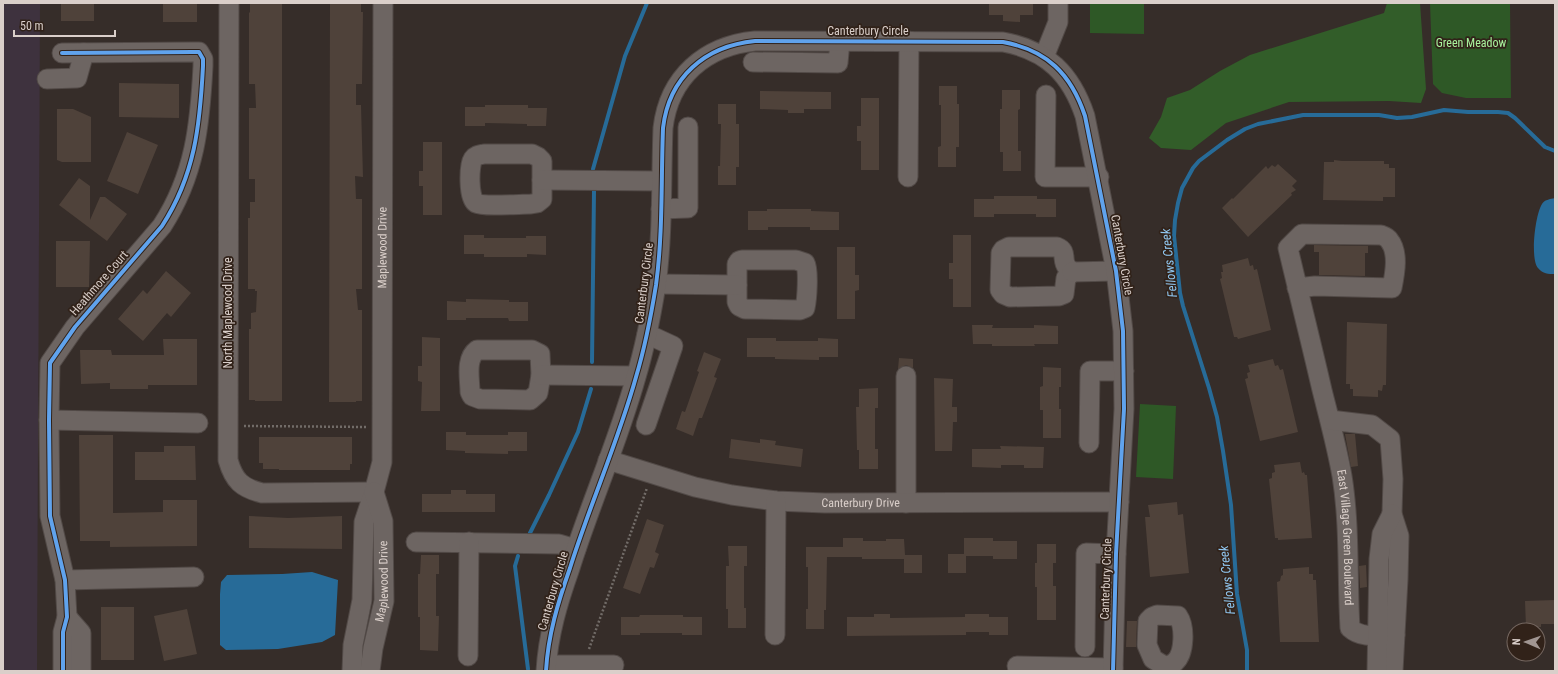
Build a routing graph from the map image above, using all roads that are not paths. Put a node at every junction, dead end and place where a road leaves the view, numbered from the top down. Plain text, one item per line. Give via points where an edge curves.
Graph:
1 (229, 3) edge
2 (383, 3) edge
3 (1058, 3) edge
4 (840, 41) junction
5 (909, 41) junction
6 (84, 52) junction
7 (62, 53) dead end
8 (1044, 57) junction
9 (753, 62) dead end
10 (47, 79) dead end
11 (1046, 95) dead end
12 (688, 127) dead end
13 (908, 177) dead end
14 (1098, 177) junction
15 (542, 180) dead end
16 (661, 181) junction
17 (661, 210) junction
18 (1116, 271) junction
19 (1072, 272) dead end
20 (656, 284) junction
21 (737, 285) dead end
22 (1297, 288) junction
23 (647, 334) junction
24 (1124, 371) junction
25 (541, 375) dead end
26 (636, 376) junction
27 (906, 376) dead end
28 (49, 420) junction
29 (1330, 420) junction
30 (198, 423) dead end
31 (646, 425) dead end
32 (1089, 443) dead end
33 (608, 460) junction
34 (374, 492) junction
35 (776, 501) junction
36 (1119, 502) junction
37 (906, 503) junction
38 (416, 542) dead end
39 (469, 542) junction
40 (576, 549) junction
41 (1116, 554) junction
42 (194, 577) dead end
43 (65, 580) junction
44 (67, 617) junction
45 (775, 635) dead end
46 (1386, 635) junction
47 (1086, 647) dead end
48 (468, 656) dead end
49 (614, 665) dead end
50 (1017, 666) dead end
51 (546, 668) edge
52 (1113, 670) edge
53 (63, 671) edge
54 (81, 671) edge
55 (352, 671) edge
56 (370, 671) edge
57 (1377, 671) edge
58 (1393, 671) edge

1 - 34 street, North Maplewood Drive via 228,460 238,482 262,493
2 - 34 street, Maplewood Drive via 382,462
3 - 8 street via 1058,22
4 - 5 street, Canterbury Circle
4 - 9 street via 838,63
4 - 16 street, Canterbury Circle via 741,42 717,50 702,59 688,72 667,106 663,128
5 - 8 street, Canterbury Circle via 1003,42 1017,44
5 - 13 street
6 - 7 street, Heathmore Court
6 - 10 street via 77,78
6 - 28 street, Heathmore Court via 199,52 203,58 203,66 199,128 192,159 172,211 162,226 74,327 50,363
8 - 14 street, Canterbury Circle via 1067,78 1080,101
11 - 14 street via 1045,177
12 - 17 street via 688,208
14 - 18 street, Canterbury Circle
15 - 16 street
16 - 17 street, Canterbury Circle
17 - 20 street, Canterbury Circle
18 - 19 street
18 - 24 street, Canterbury Circle via 1121,306
20 - 21 street
20 - 23 street, Canterbury Circle
22 - 22 street, East Village Green Boulevard via 1288,248 1302,234 1381,235 1389,239 1394,251 1395,271 1392,288
22 - 29 street, East Village Green Boulevard
23 - 26 street, Canterbury Circle
23 - 31 street via 674,346
24 - 32 street via 1090,371
24 - 36 street, Canterbury Circle
25 - 26 street
26 - 33 street, Canterbury Circle
27 - 37 street
28 - 30 street
28 - 43 street, Heathmore Court via 50,516
29 - 46 street, East Village Green Boulevard via 1342,477 1348,547 1350,628 1365,635
29 - 46 street via 1372,425 1390,439 1392,514 1399,536
33 - 35 street, Canterbury Drive via 694,487
33 - 40 street, Canterbury Circle
34 - 55 street, Maplewood Drive via 364,522 362,600 353,645
34 - 56 street, Maplewood Drive via 383,521 384,601 372,648
35 - 37 street, Canterbury Drive
35 - 45 street
36 - 37 street, Canterbury Drive
36 - 41 street, Canterbury Circle
38 - 39 street, Canterbury Circle
39 - 40 street, Canterbury Circle via 559,544
39 - 48 street
40 - 51 street, Canterbury Circle via 552,626
41 - 47 street via 1086,553
41 - 52 street, Canterbury Circle
42 - 43 street
43 - 44 street, Heathmore Court
44 - 53 street, Heathmore Court via 62,632
44 - 54 street via 81,633
46 - 57 street
46 - 58 street
49 - 51 street
50 - 52 street

